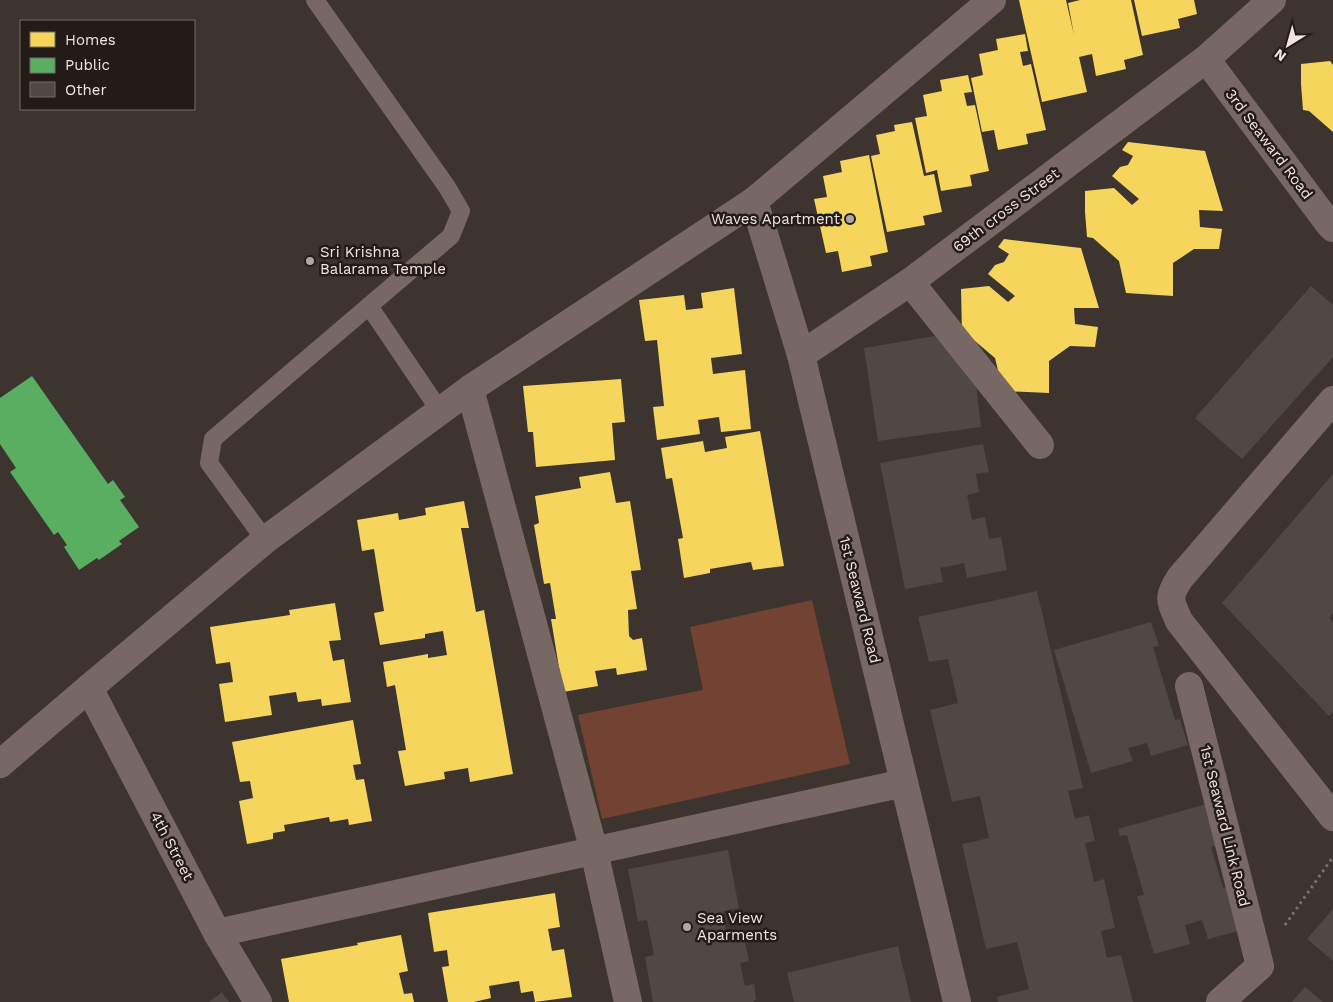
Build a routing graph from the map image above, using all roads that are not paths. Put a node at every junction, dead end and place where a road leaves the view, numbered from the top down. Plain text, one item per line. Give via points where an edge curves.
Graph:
1 (315, 0) edge
2 (992, 0) edge
3 (1272, 0) edge
4 (1206, 59) junction
5 (754, 200) junction
6 (1333, 228) edge
7 (910, 282) junction
8 (369, 306) junction
9 (801, 355) junction
10 (470, 390) junction
11 (1333, 400) edge
12 (440, 411) junction
13 (1040, 445) dead end
14 (265, 540) junction
15 (1189, 686) dead end
16 (89, 688) junction
17 (0, 764) edge
18 (904, 783) junction
19 (1333, 817) edge
20 (594, 851) junction
21 (217, 933) junction
22 (258, 1002) edge
23 (628, 1002) edge
24 (957, 1002) edge
25 (1220, 1002) edge

1 - 8 lane via 461,211 452,236
2 - 5 street
3 - 4 street, 69th cross Street
4 - 6 street, 3rd Seaward Road
4 - 7 street, 69th cross Street
5 - 9 street, 1st Seaward Road
5 - 10 street
7 - 9 street, 69th cross Street
7 - 13 street
8 - 12 lane
8 - 14 lane via 213,439 209,463
9 - 18 street, 1st Seaward Road
10 - 12 street
10 - 20 street
11 - 19 street via 1171,591 1172,605 1179,621
12 - 14 street
14 - 16 street
15 - 25 street, 1st Seaward Link Road via 1260,966
16 - 17 street
16 - 21 street, 4th Street
18 - 20 street
18 - 24 street, 1st Seaward Road
20 - 21 street
20 - 23 street
21 - 22 street, 4th Street

